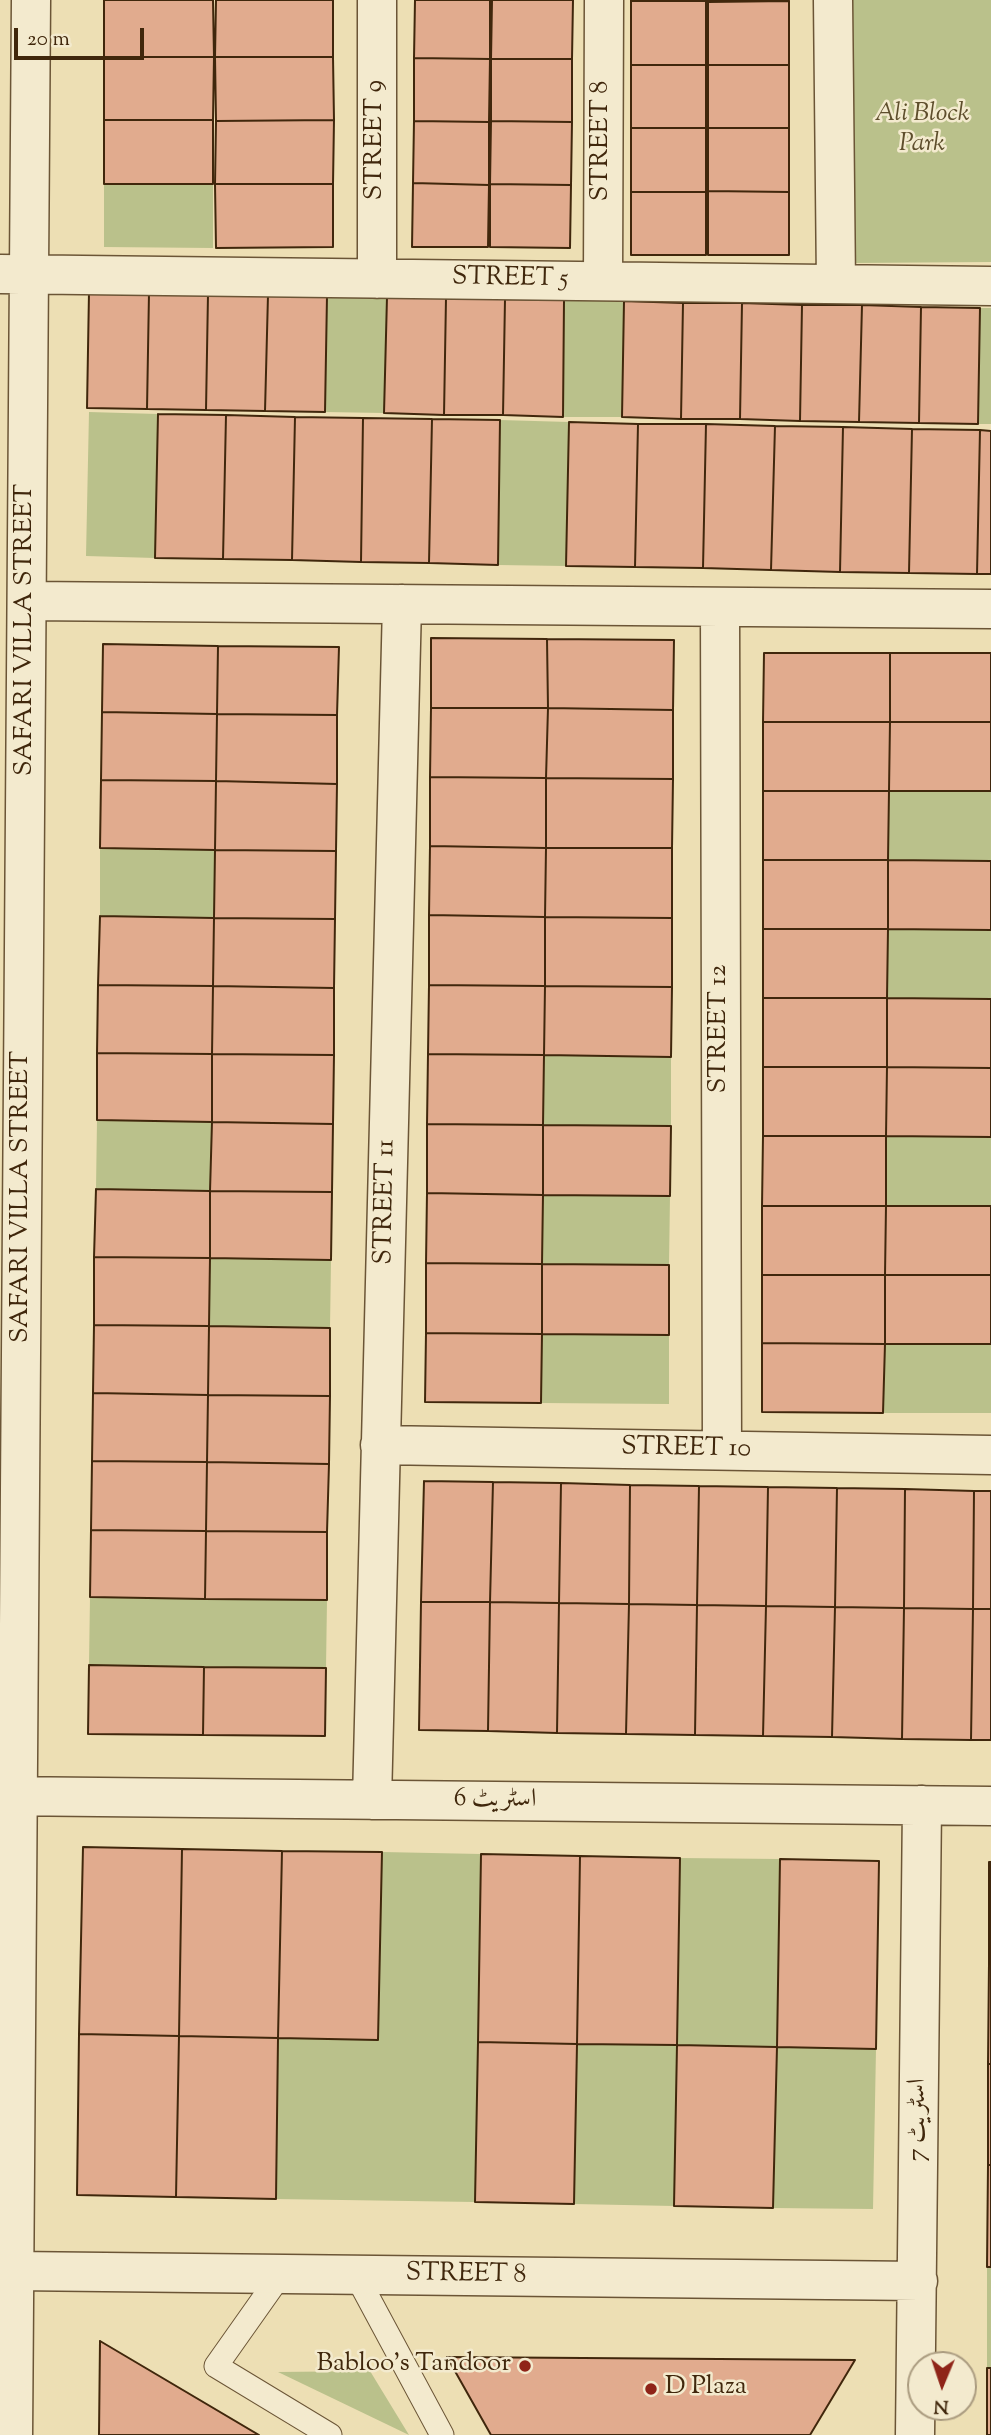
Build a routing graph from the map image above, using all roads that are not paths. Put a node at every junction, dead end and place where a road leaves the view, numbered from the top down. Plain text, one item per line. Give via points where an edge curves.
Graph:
1 (32, 0) edge
2 (377, 0) edge
3 (604, 0) edge
4 (833, 0) edge
5 (15, 275) edge
6 (377, 279) junction
7 (603, 281) junction
8 (836, 284) junction
9 (991, 286) edge
10 (14, 513) edge
11 (27, 601) junction
12 (402, 604) junction
13 (720, 607) junction
14 (991, 609) edge
15 (380, 1445) junction
16 (722, 1450) junction
17 (991, 1455) edge
18 (9, 1796) edge
19 (372, 1800) junction
20 (922, 1805) junction
21 (991, 1806) edge
22 (14, 2272) junction
23 (281, 2274) junction
24 (356, 2275) junction
25 (918, 2281) junction
26 (13, 2435) edge
27 (330, 2435) edge
28 (442, 2435) edge
29 (915, 2435) edge

1 - 5 street, SAFARI VILLA STREET
2 - 6 street, STREET 9
3 - 7 street, STREET 8
4 - 8 street
5 - 6 street, STREET 5
5 - 10 street, SAFARI VILLA STREET
6 - 7 street, STREET 5
7 - 8 street, STREET 5
8 - 9 street, STREET 5
10 - 11 street, SAFARI VILLA STREET
11 - 12 street
11 - 18 street, SAFARI VILLA STREET
12 - 13 street
12 - 15 street, STREET 11
13 - 14 street
13 - 16 street, STREET 12
15 - 16 street, STREET 10
15 - 19 street, STREET 11
16 - 17 street, STREET 10
18 - 19 street, اسٹریٹ 6
18 - 22 street, SAFARI VILLA STREET
19 - 20 street, اسٹریٹ 6
20 - 21 street, اسٹریٹ 6
20 - 25 street, اسٹریٹ 7
22 - 23 street, STREET 8
22 - 26 street, SAFARI VILLA STREET
23 - 24 street, STREET 8
23 - 27 lane via 216,2366
24 - 25 street, STREET 8
24 - 28 lane
25 - 29 street, اسٹریٹ 7

